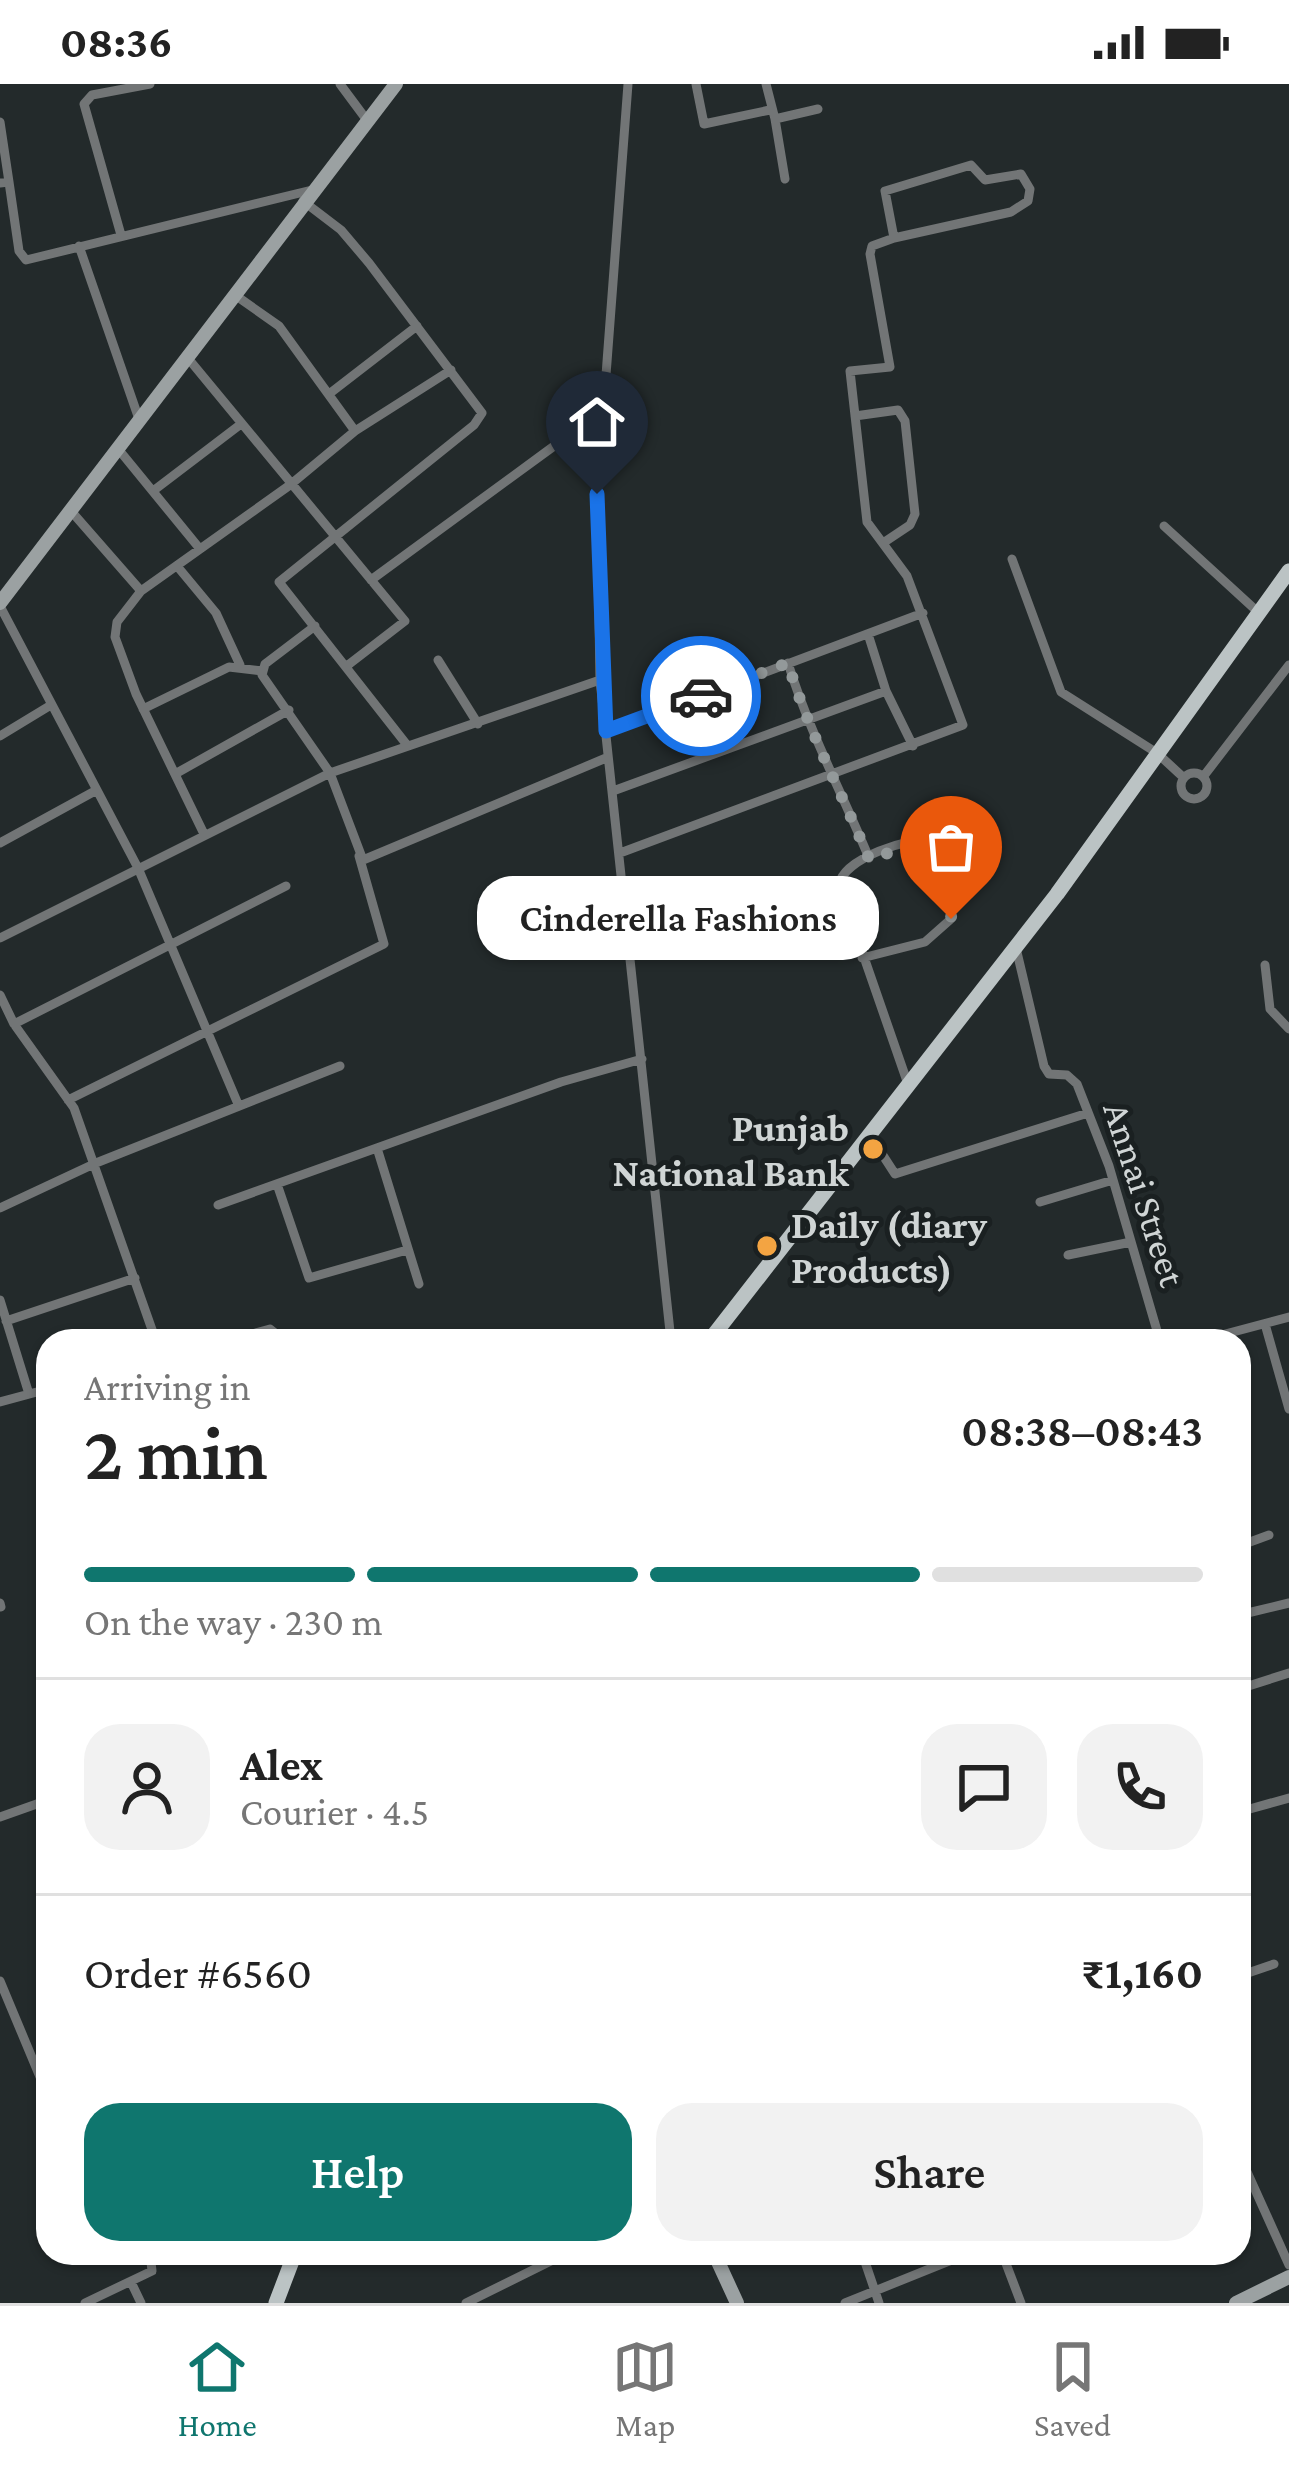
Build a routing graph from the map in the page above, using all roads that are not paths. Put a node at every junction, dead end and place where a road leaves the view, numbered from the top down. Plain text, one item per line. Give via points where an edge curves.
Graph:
1 (150, 84) edge
2 (340, 84) edge
3 (396, 84) edge
4 (628, 84) edge
5 (696, 84) edge
6 (766, 84) edge
7 (818, 109) dead end
8 (773, 115) junction
9 (366, 119) junction
10 (0, 122) edge
11 (785, 179) dead end
12 (4, 183) edge
13 (307, 195) junction
14 (121, 236) junction
15 (894, 238) junction
16 (17, 242) junction
17 (0, 246) edge
18 (79, 246) junction
19 (235, 295) junction
20 (417, 326) junction
21 (187, 356) junction
22 (452, 370) junction
23 (329, 394) junction
24 (855, 416) junction
25 (603, 417) junction
26 (140, 423) junction
27 (241, 424) junction
28 (355, 430) junction
29 (119, 450) junction
30 (290, 485) junction
31 (153, 491) junction
32 (71, 511) junction
33 (1163, 526) dead end
34 (336, 538) junction
35 (883, 543) junction
36 (200, 549) junction
37 (1012, 559) dead end
38 (177, 566) junction
39 (1289, 571) edge
40 (371, 580) junction
41 (141, 591) junction
42 (0, 604) edge
43 (1258, 613) junction
44 (923, 614) junction
45 (315, 626) junction
46 (868, 634) junction
47 (438, 661) dead end
48 (788, 663) junction
49 (1289, 664) edge
50 (240, 665) junction
51 (348, 665) junction
52 (262, 671) junction
53 (600, 680) junction
54 (886, 691) junction
55 (51, 705) junction
56 (143, 709) junction
57 (289, 710) junction
58 (806, 722) junction
59 (478, 724) junction
60 (606, 731) junction
61 (0, 736) edge
62 (407, 745) junction
63 (913, 746) junction
64 (1157, 754) junction
65 (606, 758) junction
66 (175, 773) junction
67 (330, 773) junction
68 (835, 774) junction
69 (1203, 777) junction
70 (1184, 778) junction
71 (95, 790) junction
72 (614, 791) junction
73 (204, 834) junction
74 (0, 843) edge
75 (357, 851) junction
76 (620, 853) junction
77 (869, 859) junction
78 (138, 868) junction
79 (286, 886) dead end
80 (0, 938) edge
81 (172, 944) junction
82 (1016, 948) junction
83 (862, 958) junction
84 (1265, 965) dead end
85 (0, 995) edge
86 (14, 1024) junction
87 (1289, 1029) edge
88 (207, 1030) junction
89 (642, 1058) junction
90 (340, 1066) dead end
91 (909, 1087) junction
92 (68, 1100) junction
93 (238, 1104) junction
94 (1088, 1112) junction
95 (871, 1137) junction
96 (377, 1148) junction
97 (95, 1163) junction
98 (1113, 1180) junction
99 (278, 1187) junction
100 (1040, 1202) dead end
101 (218, 1204) dead end
102 (0, 1208) edge
103 (1131, 1242) junction
104 (407, 1250) junction
105 (1068, 1255) dead end
106 (135, 1278) junction
107 (419, 1284) dead end
108 (0, 1300) edge
109 (1289, 1317) edge
110 (7, 1321) junction
111 (1265, 1324) junction
112 (152, 1329) edge
113 (670, 1329) edge
114 (719, 1329) edge
115 (1156, 1329) edge
116 (1245, 1329) edge
117 (16, 1351) junction
118 (0, 1356) edge
119 (36, 1392) edge
120 (29, 1394) junction
121 (0, 1402) edge
122 (1289, 1409) edge
123 (1269, 1535) dead end
124 (1251, 1542) edge
125 (1289, 1603) edge
126 (1251, 1612) edge
127 (1289, 1672) edge
128 (1251, 1685) edge
129 (1289, 1798) edge
130 (36, 1804) edge
131 (1251, 1809) edge
132 (0, 1817) edge
133 (1274, 1964) dead end
134 (1251, 1972) edge
135 (0, 1981) edge
136 (36, 2067) edge
137 (1251, 2181) edge
138 (152, 2265) edge
139 (290, 2265) edge
140 (543, 2265) edge
141 (720, 2265) edge
142 (866, 2265) edge
143 (938, 2265) edge
144 (1007, 2265) edge
145 (1289, 2265) edge
146 (1289, 2277) edge
147 (131, 2282) junction
148 (873, 2290) junction
149 (85, 2303) edge
150 (141, 2303) edge
151 (276, 2303) edge
152 (466, 2303) edge
153 (737, 2303) edge
154 (845, 2303) edge
155 (879, 2303) edge
156 (1021, 2303) edge
157 (1236, 2303) edge

1 - 14 street via 92,95 84,104
2 - 9 street
3 - 9 street
4 - 25 street
5 - 8 street via 704,124
6 - 8 street
7 - 8 street
8 - 11 street
9 - 13 street
10 - 12 street
12 - 16 street
13 - 14 street
13 - 19 street
13 - 20 street
14 - 18 street
15 - 15 street via 885,191 971,165 986,180 1021,174 1030,188 1028,201 1011,212
15 - 24 street via 870,254 890,367 850,371
16 - 17 street
16 - 18 street via 26,260
18 - 26 street
19 - 21 street
19 - 23 street via 280,326
20 - 22 street
20 - 23 street
21 - 26 street
21 - 27 street
22 - 28 street
22 - 34 street via 481,410 478,421
23 - 28 street
24 - 35 street via 867,522
24 - 35 street via 896,410 905,421 915,514
25 - 40 street
25 - 53 street
26 - 29 street
27 - 30 street
27 - 31 street
28 - 30 street
29 - 31 street
29 - 32 street
30 - 34 street
30 - 36 street
31 - 36 street
32 - 41 street
32 - 42 street
33 - 43 street
34 - 40 street
34 - 45 street via 279,582
35 - 44 street
36 - 38 street
37 - 64 street via 1061,692
38 - 41 street
38 - 50 street via 216,613
39 - 43 main road
40 - 51 street via 405,621
41 - 56 street via 114,630
42 - 55 street
43 - 64 main road
44 - 46 street
44 - 63 street via 965,720
45 - 51 street
45 - 52 street
46 - 48 street
46 - 54 street
47 - 59 street
48 - 58 street
48 - 60 street
49 - 69 street
50 - 52 street
50 - 56 street
51 - 62 street
52 - 57 street
53 - 59 street
53 - 60 street
54 - 58 street
54 - 63 street
55 - 61 street
55 - 71 street
56 - 66 street
57 - 66 street
57 - 67 street
58 - 68 street
58 - 72 street
59 - 62 street
60 - 65 street
62 - 67 street
63 - 68 street
64 - 70 street
64 - 82 main road
65 - 72 street
65 - 75 street via 370,859
66 - 73 street
67 - 73 street
67 - 75 street
68 - 76 street
68 - 77 street
69 - 70 street
69 - 70 street via 1207,792 1197,797 1184,795
71 - 74 street
71 - 78 street
72 - 76 street
73 - 78 street
75 - 88 street via 384,944
76 - 89 street
77 - 83 street via 850,866 839,885
77 - 83 street via 934,839 955,913 925,942
78 - 80 street
78 - 81 street
79 - 81 street
81 - 86 street
81 - 88 street
82 - 91 main road
82 - 94 street, Annai Street via 1044,1066 1073,1078
83 - 91 street
84 - 87 street via 1270,1009
85 - 86 street
86 - 92 street
88 - 92 street
88 - 93 street
89 - 96 street
89 - 113 street
90 - 93 street
91 - 95 main road
92 - 97 street
93 - 97 street
94 - 95 street via 898,1174
94 - 98 street, Annai Street
95 - 114 main road
96 - 99 street
96 - 104 street
97 - 102 street
97 - 106 street
98 - 100 street
98 - 103 street, Annai Street
99 - 101 street
99 - 104 street via 309,1278
103 - 105 street
103 - 115 street, Annai Street
104 - 107 street
106 - 110 street
106 - 112 street
108 - 110 street
109 - 111 street
110 - 117 street
111 - 116 street
111 - 122 street
117 - 118 street
117 - 120 street
119 - 120 street
120 - 121 street
123 - 124 street
125 - 126 street
127 - 128 street
129 - 131 street
130 - 132 street
133 - 134 street
135 - 136 street
137 - 145 street
138 - 147 street
139 - 151 main road
140 - 152 street
141 - 153 street
142 - 148 street
143 - 148 street
144 - 156 street
146 - 157 street
147 - 149 street
147 - 150 street
148 - 154 street
148 - 155 street

